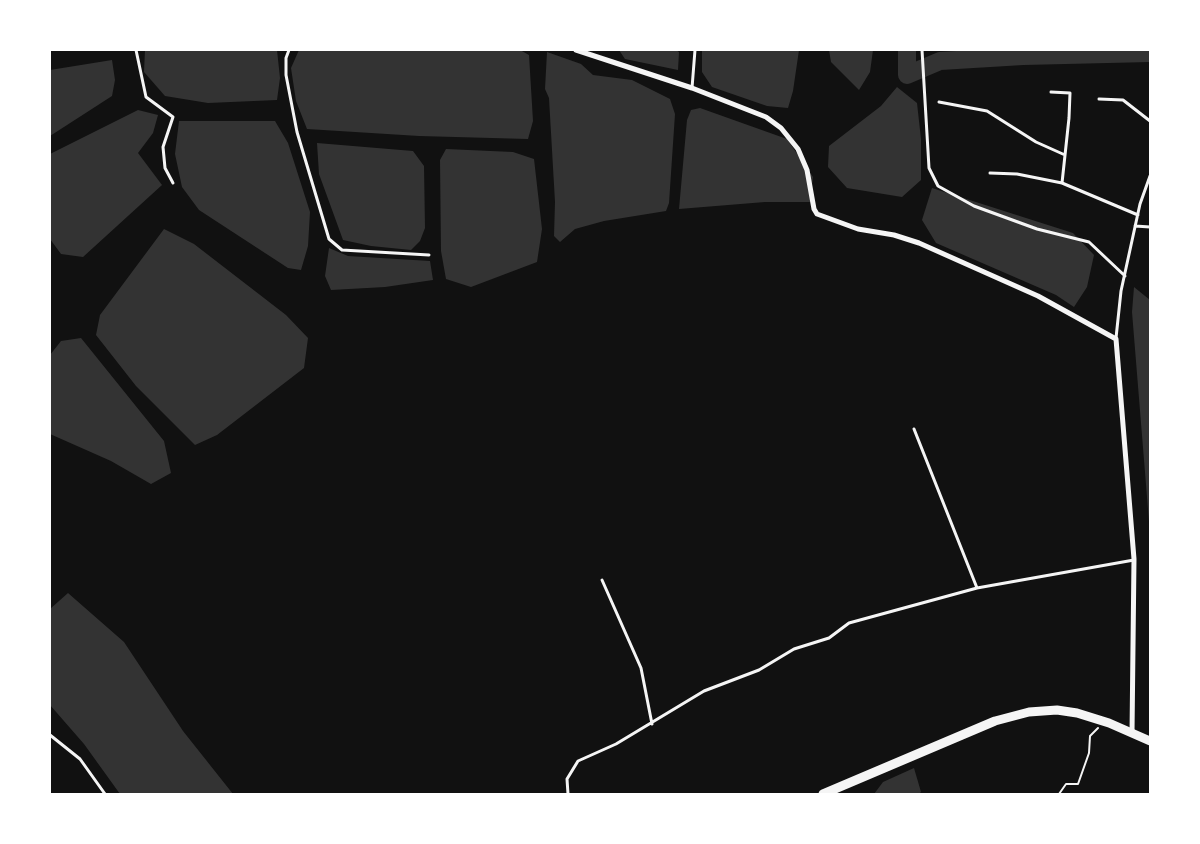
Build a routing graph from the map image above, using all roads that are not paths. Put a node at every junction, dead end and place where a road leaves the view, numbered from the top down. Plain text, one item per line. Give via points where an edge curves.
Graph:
1 (136, 50) edge
2 (289, 50) edge
3 (576, 50) edge
4 (922, 50) edge
5 (693, 51) edge
6 (692, 88) junction
7 (1051, 92) dead end
8 (1099, 100) dead end
9 (939, 102) dead end
10 (1150, 121) edge
11 (1065, 155) junction
12 (990, 173) dead end
13 (1150, 176) edge
14 (1062, 182) junction
15 (174, 183) dead end
16 (1138, 215) junction
17 (1136, 226) junction
18 (1150, 227) edge
19 (429, 255) dead end
20 (1125, 276) junction
21 (1116, 339) junction
22 (914, 429) dead end
23 (1134, 560) junction
24 (602, 580) dead end
25 (977, 588) junction
26 (652, 724) junction
27 (1132, 733) junction
28 (50, 735) edge
29 (1150, 741) edge
30 (105, 794) edge
31 (568, 794) edge
32 (823, 794) edge

1 - 15 lane via 146,97 173,117 163,147 165,168
2 - 19 lane via 286,75 297,132 329,239 342,250
3 - 6 street
4 - 20 lane via 929,168 938,186 974,206 1037,229 1089,242
5 - 6 lane
6 - 21 street via 749,109 781,128 798,149 807,170 817,214 858,229 919,243 1038,296
7 - 11 lane via 1070,93
8 - 10 lane via 1123,100
9 - 11 lane via 987,111 1036,142
11 - 14 lane
12 - 14 lane
13 - 16 lane
14 - 16 lane
16 - 17 lane
17 - 18 lane
17 - 20 lane
20 - 21 lane
21 - 23 street
22 - 25 lane
23 - 25 lane
23 - 27 street
24 - 26 lane via 640,668
25 - 26 lane via 849,623 829,638 794,649 759,670 704,692
26 - 31 lane via 578,761 567,779
27 - 29 main road
27 - 32 main road via 1097,718 1067,711 1038,710 984,725
28 - 30 lane via 80,759

